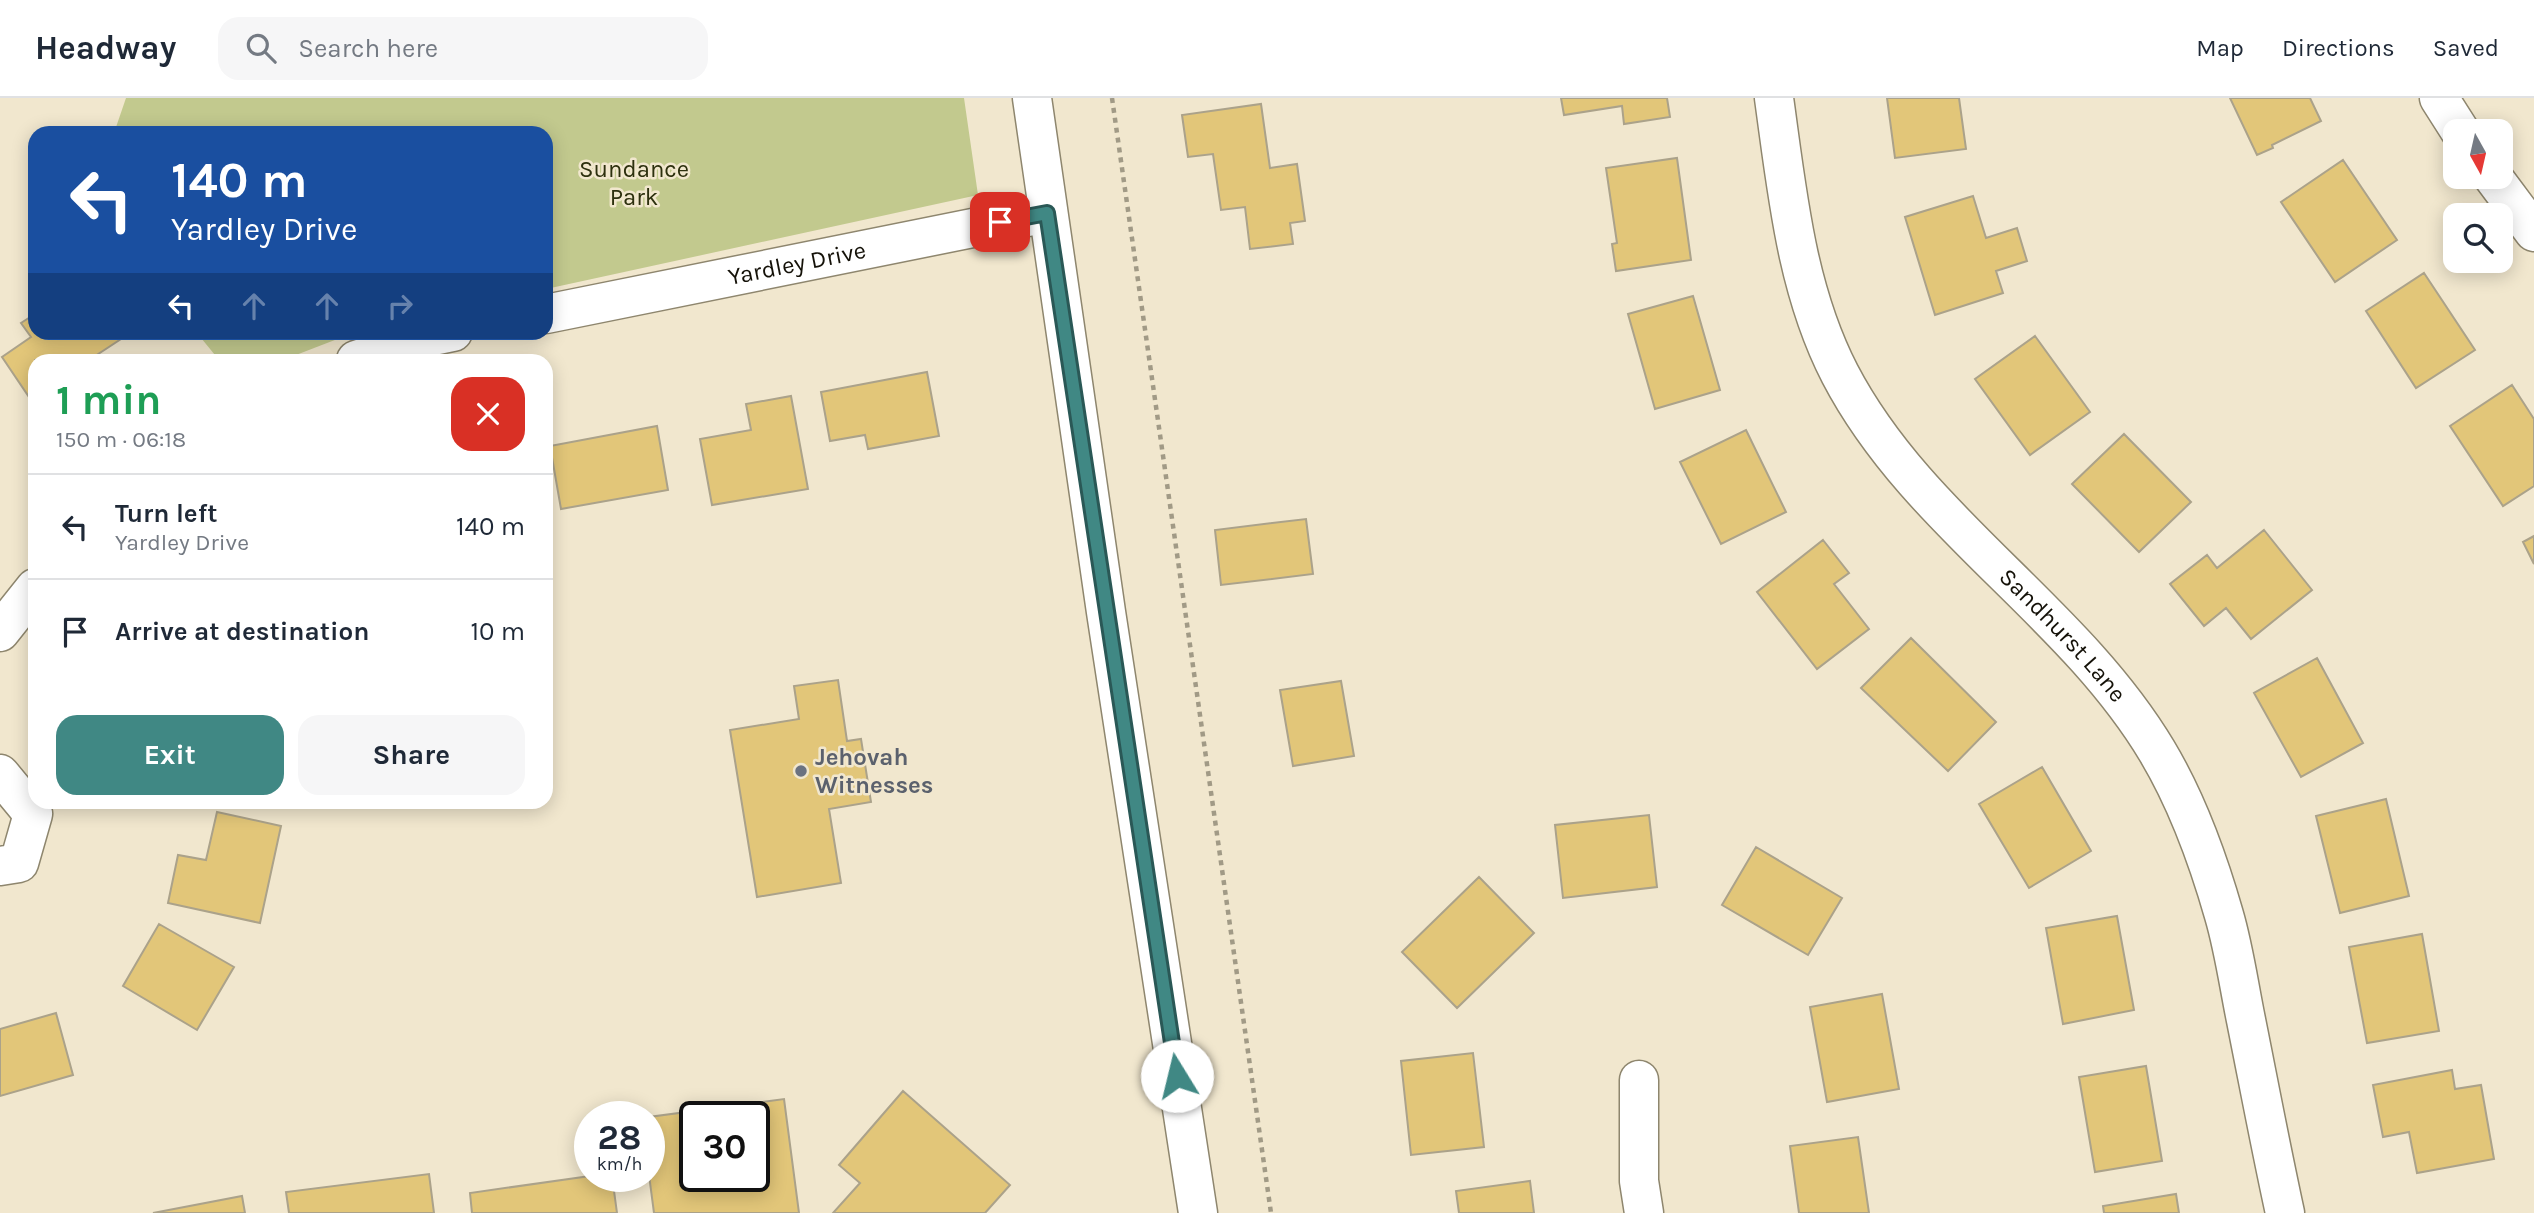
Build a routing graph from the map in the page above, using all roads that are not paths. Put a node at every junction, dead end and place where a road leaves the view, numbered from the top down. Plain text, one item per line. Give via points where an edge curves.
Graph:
1 (1032, 98) edge
2 (1774, 98) edge
3 (2439, 98) edge
4 (2452, 119) edge
5 (2502, 189) edge
6 (1047, 213) junction
7 (2534, 232) edge
8 (553, 313) edge
9 (416, 340) edge
10 (374, 354) edge
11 (28, 597) edge
12 (0, 632) edge
13 (0, 774) edge
14 (28, 808) edge
15 (29, 809) edge
16 (0, 866) edge
17 (1639, 1080) dead end
18 (1198, 1213) edge
19 (1644, 1213) edge
20 (2285, 1213) edge

1 - 6 street
2 - 20 street, Sandhurst Lane via 1792,225 1817,323 1841,375 1874,430 1904,467 2121,698 2187,807 2225,916
3 - 4 street
5 - 7 street
6 - 8 street, Yardley Drive
6 - 18 street
9 - 10 street
11 - 12 street
13 - 14 street
15 - 16 street via 33,814 19,863
17 - 19 street via 1639,1181

